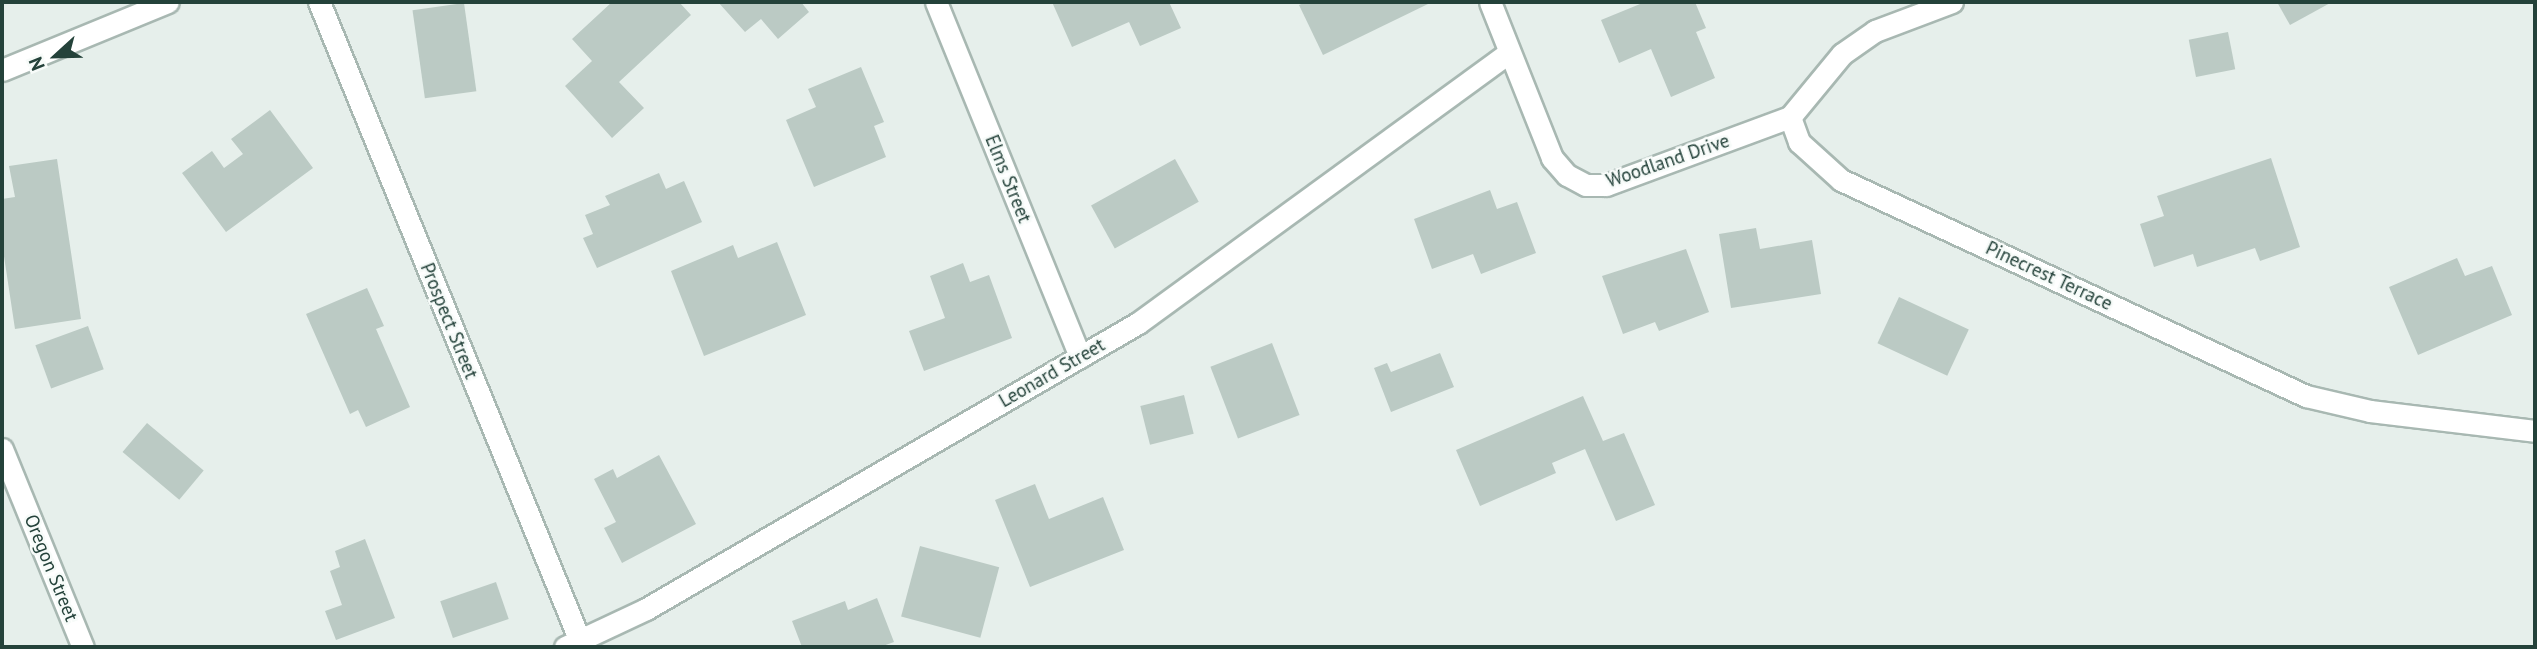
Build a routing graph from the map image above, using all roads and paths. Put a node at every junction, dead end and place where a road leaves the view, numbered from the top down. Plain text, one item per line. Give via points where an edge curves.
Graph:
1 (168, 2) edge
2 (319, 2) edge
3 (936, 2) edge
4 (1490, 2) edge
5 (1952, 2) edge
6 (1509, 52) junction
7 (2, 70) edge
8 (1790, 117) junction
9 (1080, 357) junction
10 (2535, 431) edge
11 (2, 449) edge
12 (573, 644) edge
13 (83, 647) edge

1 - 7 street
2 - 12 street, Prospect Street
3 - 9 street, Elms Street
4 - 6 street, Woodland Drive
5 - 8 street via 1875,31 1842,54
6 - 8 street, Woodland Drive via 1552,158 1567,175 1586,185 1606,185
6 - 9 street, Leonard Street via 1138,323
8 - 10 street, Pinecrest Terrace via 1799,142 1841,180 2055,277 2238,369 2306,396 2370,411
9 - 12 street, Leonard Street via 646,609
11 - 13 street, Oregon Street

